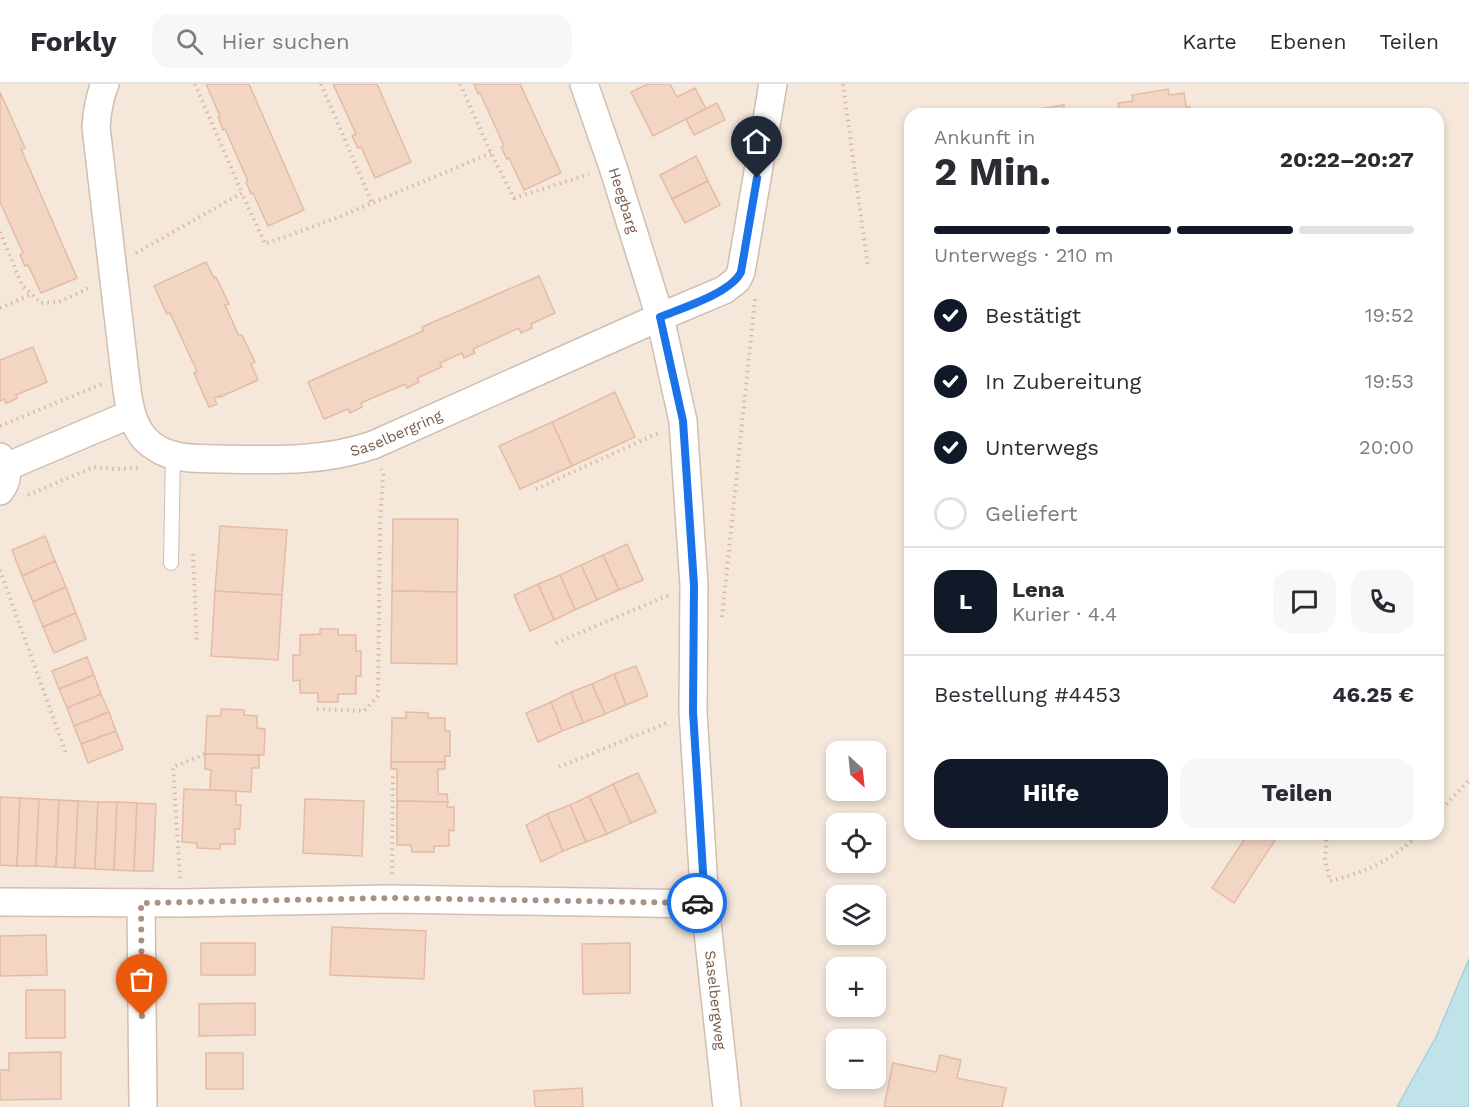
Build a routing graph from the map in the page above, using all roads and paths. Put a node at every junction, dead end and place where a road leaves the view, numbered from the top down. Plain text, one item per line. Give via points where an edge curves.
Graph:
1 (105, 84) edge
2 (195, 84) edge
3 (321, 84) edge
4 (460, 84) edge
5 (584, 84) edge
6 (773, 84) edge
7 (843, 84) edge
8 (491, 153) junction
9 (612, 167) junction
10 (242, 193) junction
11 (372, 203) junction
12 (0, 232) edge
13 (868, 268) dead end
14 (113, 272) junction
15 (756, 289) dead end
16 (32, 294) junction
17 (0, 308) edge
18 (660, 317) junction
19 (125, 374) junction
20 (131, 414) junction
21 (683, 421) junction
22 (0, 426) edge
23 (374, 445) junction
24 (173, 455) junction
25 (7, 478) edge
26 (536, 489) dead end
27 (171, 563) dead end
28 (0, 570) edge
29 (694, 585) junction
30 (721, 625) dead end
31 (556, 643) dead end
32 (316, 709) dead end
33 (693, 712) junction
34 (206, 754) dead end
35 (67, 756) dead end
36 (559, 768) dead end
37 (393, 773) dead end
38 (1469, 780) edge
39 (1444, 807) edge
40 (1327, 840) edge
41 (1413, 840) edge
42 (391, 898) junction
43 (0, 902) edge
44 (141, 903) junction
45 (182, 903) junction
46 (705, 904) junction
47 (143, 1107) edge
48 (727, 1107) edge

1 - 14 street, Saselbergring via 96,127
2 - 10 path
3 - 11 path
4 - 8 path
5 - 9 street, Heegbarg
6 - 18 street via 739,277 724,290
7 - 13 path
8 - 9 path via 514,198
8 - 11 path
9 - 18 street, Heegbarg
10 - 11 path via 265,244
10 - 14 path
12 - 16 path via 22,285
14 - 16 path via 59,302 41,303
14 - 19 street, Saselbergring
15 - 30 path
16 - 17 path
18 - 21 street, Saselbergweg
18 - 23 street, Saselbergring
19 - 20 street, Saselbergring
19 - 22 path
20 - 24 street, Saselbergring via 145,439
20 - 25 street
21 - 26 path
21 - 29 street, Saselbergweg
23 - 24 street, Saselbergring via 300,460
23 - 32 path via 383,475 378,696 364,711
24 - 25 path via 153,468 94,466
24 - 27 lane
28 - 35 path
29 - 31 path
29 - 33 street, Saselbergweg
33 - 36 path
33 - 46 street, Saselbergweg
34 - 45 path via 173,767
37 - 42 path
38 - 39 path
40 - 41 path via 1330,881 1372,867
42 - 45 street
42 - 46 street
43 - 44 street
44 - 45 street
44 - 47 street
46 - 48 street, Saselbergweg

